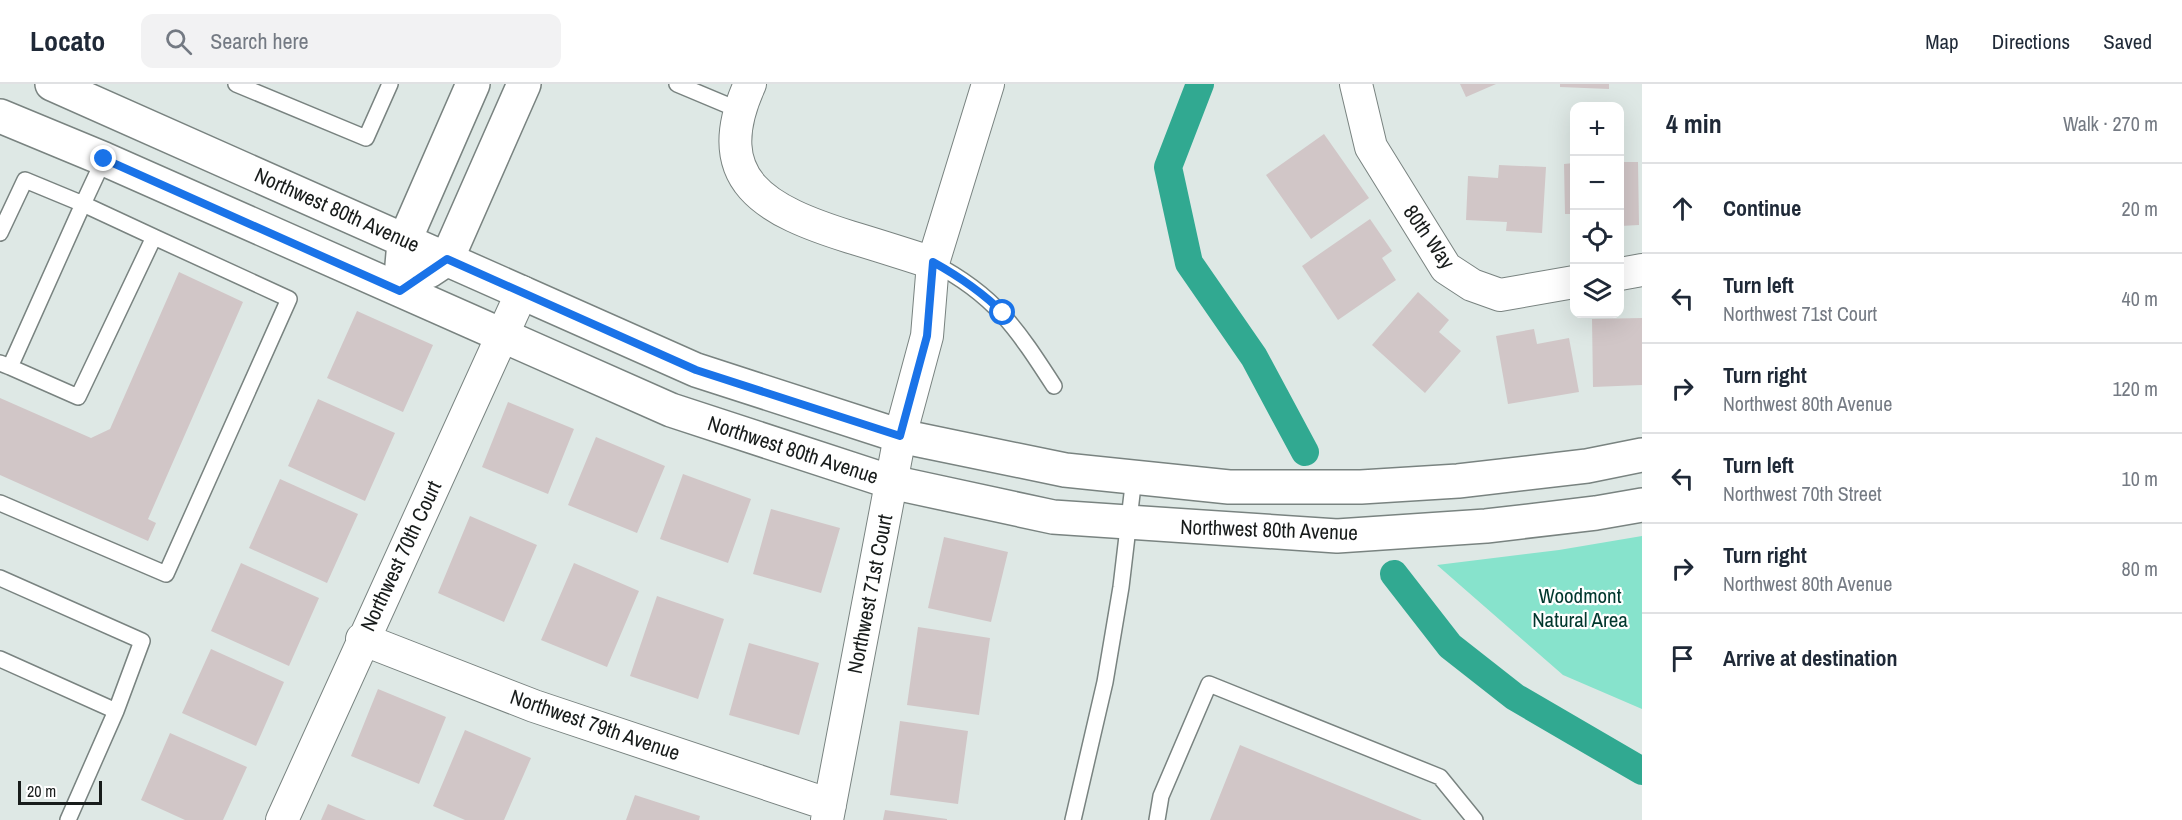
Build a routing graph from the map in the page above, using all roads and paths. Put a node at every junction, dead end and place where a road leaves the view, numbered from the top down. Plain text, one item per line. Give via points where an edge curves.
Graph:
1 (52, 84) edge
2 (236, 84) edge
3 (390, 84) edge
4 (473, 84) edge
5 (524, 84) edge
6 (677, 84) edge
7 (988, 84) edge
8 (1356, 84) edge
9 (745, 97) edge
10 (0, 116) edge
11 (104, 159) junction
12 (83, 204) junction
13 (0, 233) edge
14 (154, 237) junction
15 (404, 242) junction
16 (447, 259) junction
17 (933, 262) junction
18 (1642, 270) edge
19 (1624, 273) edge
20 (1570, 283) edge
21 (400, 291) junction
22 (522, 292) junction
23 (502, 335) junction
24 (5, 365) edge
25 (1054, 386) dead end
26 (900, 436) junction
27 (1642, 455) edge
28 (1134, 477) junction
29 (891, 482) junction
30 (0, 503) edge
31 (1642, 505) edge
32 (1128, 523) junction
33 (0, 578) edge
34 (362, 639) junction
35 (0, 659) edge
36 (116, 711) junction
37 (829, 813) edge
38 (68, 820) edge
39 (282, 820) edge
40 (1073, 820) edge
41 (1157, 820) edge
42 (1475, 820) edge

1 - 15 street, Northwest 80th Avenue
2 - 3 lane via 366,138
4 - 15 street
5 - 16 street
6 - 9 lane
7 - 17 street, Northwest 71st Court
8 - 20 street, 80th Way via 1371,147 1446,268 1472,285 1500,295
9 - 17 street via 735,150 744,176 768,203 807,224
10 - 11 street, Northwest 80th Avenue
11 - 12 lane
11 - 21 street, Northwest 80th Avenue
12 - 13 lane via 25,180
12 - 14 lane
12 - 24 lane
14 - 24 lane via 78,397
14 - 30 lane via 289,299 166,574
15 - 16 street, Northwest 80th Avenue
15 - 21 street
16 - 21 street
16 - 22 street, Northwest 80th Avenue
17 - 25 lane via 976,288 1003,313
17 - 26 street, Northwest 71st Court via 927,336
18 - 19 street
21 - 23 street, Northwest 80th Avenue
22 - 23 street, Northwest 70th Court
22 - 26 street, Northwest 80th Avenue via 696,370
23 - 29 street, Northwest 80th Avenue via 670,410
23 - 34 street, Northwest 70th Court
26 - 28 street, Northwest 80th Avenue via 1065,470
26 - 29 street, Northwest 71st Court
27 - 28 street, Northwest 80th Avenue via 1458,482 1361,487 1229,487
28 - 32 lane
29 - 32 street, Northwest 80th Avenue via 1053,517
29 - 37 street, Northwest 71st Court
31 - 32 street, Northwest 80th Avenue via 1486,526 1336,536
32 - 40 lane via 1105,682
33 - 36 lane via 142,640
34 - 37 street, Northwest 79th Avenue
34 - 39 street, Northwest 70th Court
35 - 36 lane
36 - 38 lane
41 - 42 lane via 1161,796 1209,684 1440,777

